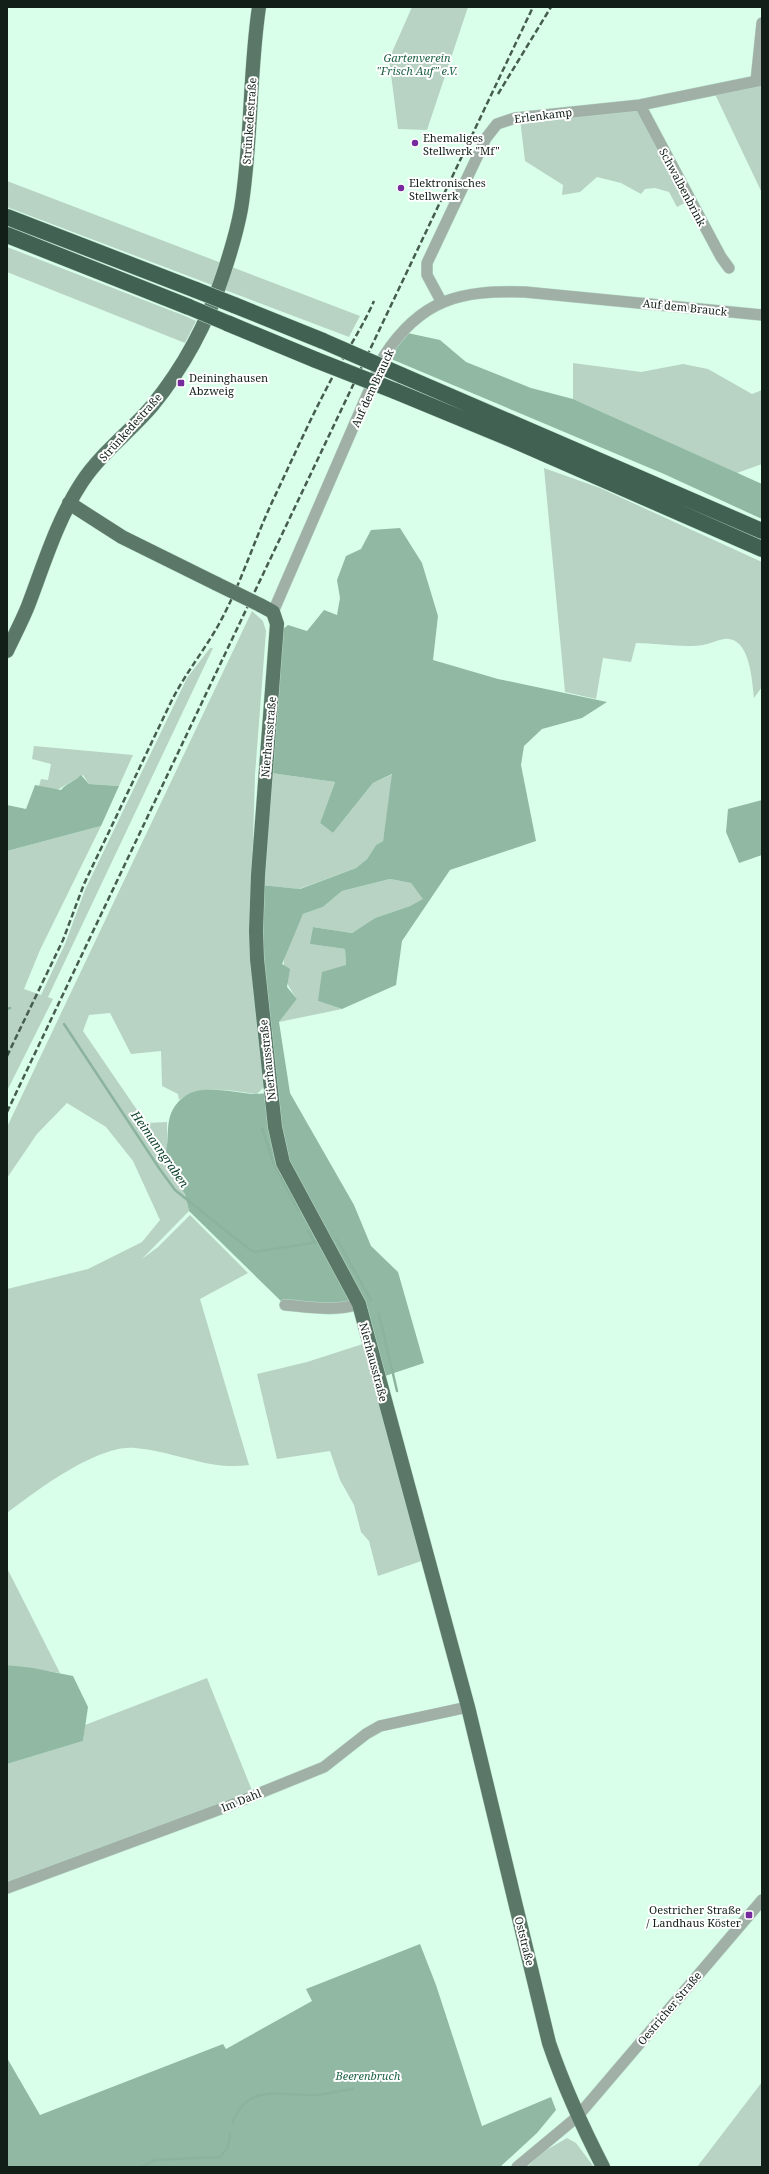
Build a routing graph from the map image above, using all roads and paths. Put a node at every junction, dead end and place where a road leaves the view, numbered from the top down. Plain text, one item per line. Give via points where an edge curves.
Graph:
1 (258, 7) edge
2 (762, 22) edge
3 (759, 80) edge
4 (640, 105) junction
5 (7, 217) edge
6 (7, 234) edge
7 (729, 268) dead end
8 (441, 301) junction
9 (762, 315) edge
10 (69, 503) junction
11 (762, 531) edge
12 (762, 549) edge
13 (273, 612) junction
14 (7, 651) edge
15 (359, 1304) junction
16 (285, 1305) dead end
17 (468, 1707) junction
18 (7, 1888) edge
19 (762, 1900) edge
20 (577, 2117) junction
21 (517, 2167) edge
22 (603, 2167) edge

1 - 10 main road, Strünkedestraße via 247,156 240,210 222,276 207,315 173,376 152,406 97,463
2 - 3 street
3 - 4 street, Erlenkamp
4 - 7 street, Schwalbenbrink
4 - 8 street, Erlenkamp via 514,118 497,124 491,130 427,263 427,275
5 - 11 highway, bridge via 323,341
6 - 12 highway, bridge via 518,442
8 - 9 street, Auf dem Brauck via 482,292 525,292
8 - 13 street, Auf dem Brauck via 416,318 384,356
10 - 13 main road, bridge via 122,537
10 - 14 main road, Strünkedestraße
13 - 15 main road, Nierhausstraße via 276,635 258,867 256,931 275,1127 284,1163
15 - 16 street via 330,1308
15 - 17 main road, Nierhausstraße
17 - 18 street, Im Dahl via 380,1726 324,1767 223,1808
17 - 20 main road, Oststraße via 550,2043 562,2082
19 - 20 street, Oestricher Straße
20 - 21 street, Oestricher Straße
20 - 22 main road, Oststraße

